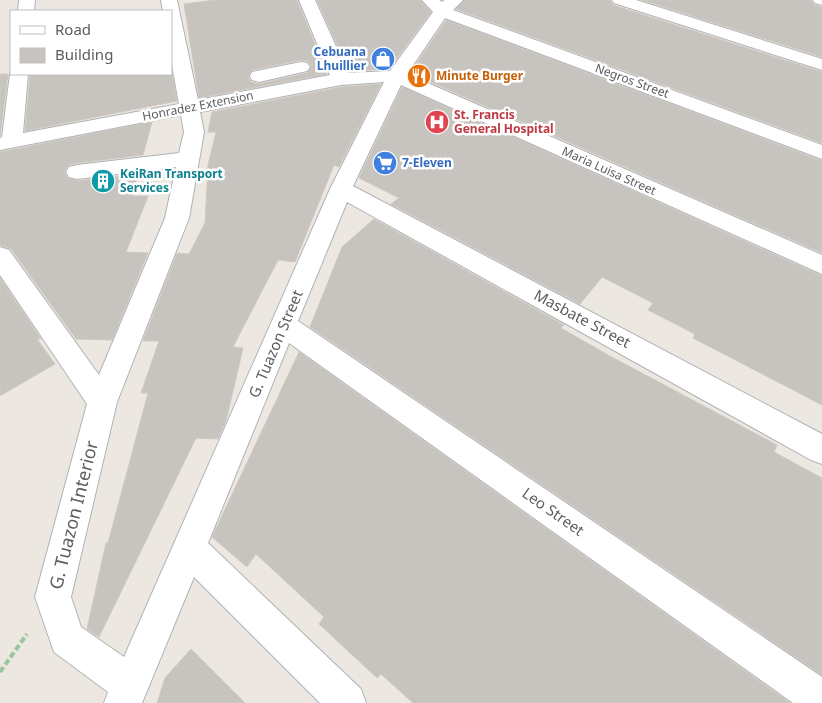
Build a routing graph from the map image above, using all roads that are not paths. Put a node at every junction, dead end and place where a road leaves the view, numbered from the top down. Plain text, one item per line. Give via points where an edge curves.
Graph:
1 (307, 0) edge
2 (620, 0) edge
3 (442, 4) edge
4 (172, 16) edge
5 (822, 65) edge
6 (301, 67) dead end
7 (19, 75) edge
8 (396, 76) junction
9 (244, 79) dead end
10 (341, 79) junction
11 (205, 87) dead end
12 (188, 99) junction
13 (6, 142) edge
14 (822, 152) edge
15 (189, 159) junction
16 (77, 172) dead end
17 (341, 189) junction
18 (0, 256) edge
19 (822, 265) edge
20 (284, 325) junction
21 (102, 402) junction
22 (822, 450) edge
23 (188, 547) junction
24 (127, 694) edge
25 (822, 700) edge
26 (347, 703) edge

1 - 10 street
2 - 5 street
3 - 8 street, G. Tuazon Street
3 - 14 street, Negros Street
4 - 12 street, G. Tuazon Interior
6 - 9 street
7 - 13 street
8 - 10 street, Honradez Extension
8 - 17 street, G. Tuazon Street
8 - 19 street, Maria Luisa Street
10 - 12 street, Honradez Extension
11 - 12 street
12 - 13 street, Honradez Extension
12 - 15 street, G. Tuazon Interior via 194,132
15 - 16 street
15 - 21 street, G. Tuazon Interior via 177,218
17 - 20 street, G. Tuazon Street
17 - 22 street, Masbate Street
18 - 21 street
20 - 23 street, G. Tuazon Street
20 - 25 street, Leo Street
21 - 24 street, G. Tuazon Interior via 53,597 67,639
23 - 24 street, G. Tuazon Street
23 - 26 street

